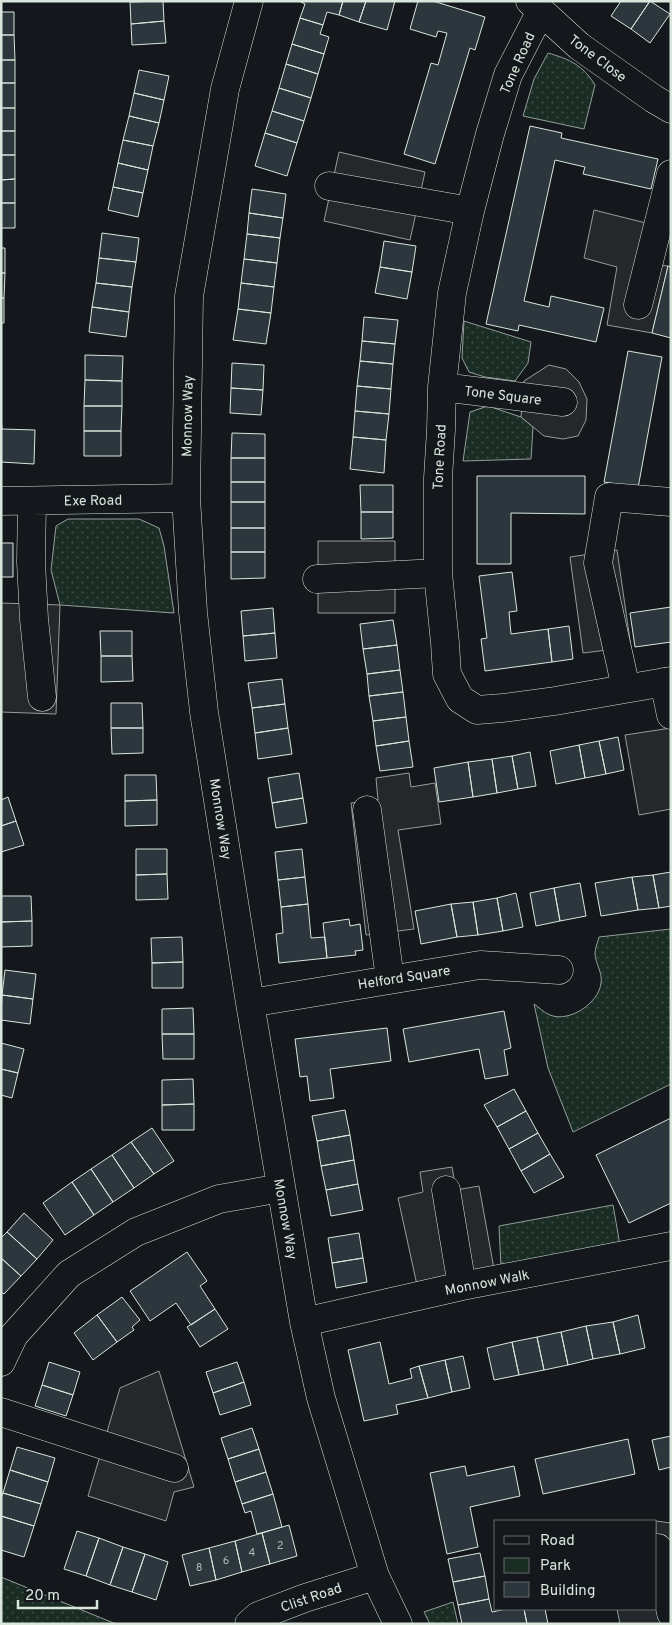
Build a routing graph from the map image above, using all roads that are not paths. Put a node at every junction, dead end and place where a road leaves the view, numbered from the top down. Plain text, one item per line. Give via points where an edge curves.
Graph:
1 (249, 1) edge
2 (535, 6) edge
3 (671, 109) edge
4 (671, 174) edge
5 (329, 186) dead end
6 (470, 211) junction
7 (638, 305) dead end
8 (442, 387) junction
9 (563, 402) dead end
10 (186, 498) junction
11 (1, 501) edge
12 (32, 501) junction
13 (671, 502) edge
14 (438, 572) junction
15 (317, 579) dead end
16 (667, 681) edge
17 (626, 688) junction
18 (42, 697) dead end
19 (671, 715) edge
20 (367, 810) dead end
21 (559, 970) dead end
22 (390, 980) junction
23 (250, 1003) junction
24 (281, 1188) junction
25 (446, 1190) dead end
26 (671, 1246) edge
27 (462, 1286) junction
28 (304, 1322) junction
29 (1, 1362) edge
30 (1, 1412) edge
31 (174, 1468) dead end
32 (657, 1548) edge
33 (375, 1576) junction
34 (671, 1613) edge
35 (249, 1624) edge
36 (398, 1624) edge

1 - 10 street, Monnow Way via 225,90 189,296
2 - 3 street, Tone Close via 580,46
2 - 6 street, Tone Road via 508,75
4 - 7 street
5 - 6 street
6 - 8 street, Tone Road via 452,293
8 - 9 street, Tone Square
8 - 14 street, Tone Road
10 - 12 street, Exe Road
10 - 23 street, Monnow Way via 193,612 204,712
11 - 12 street, Exe Road
12 - 18 street via 31,562
13 - 17 street via 609,497 598,563
14 - 15 street
14 - 17 street, Tone Road via 447,674 460,699 477,710
16 - 17 street, Tone Road
16 - 19 street
20 - 22 street
21 - 22 street, Helford Square via 480,965
22 - 23 street, Helford Square
23 - 24 street, Monnow Way
24 - 28 street, Monnow Way
24 - 29 street via 219,1200 136,1232 69,1274 14,1335
25 - 27 street
26 - 27 street, Monnow Walk
27 - 28 street, Monnow Walk
28 - 33 street, Monnow Way via 321,1398
30 - 31 street
32 - 34 street
33 - 35 street, Clist Road via 305,1598 258,1616
33 - 36 street, Monnow Way

